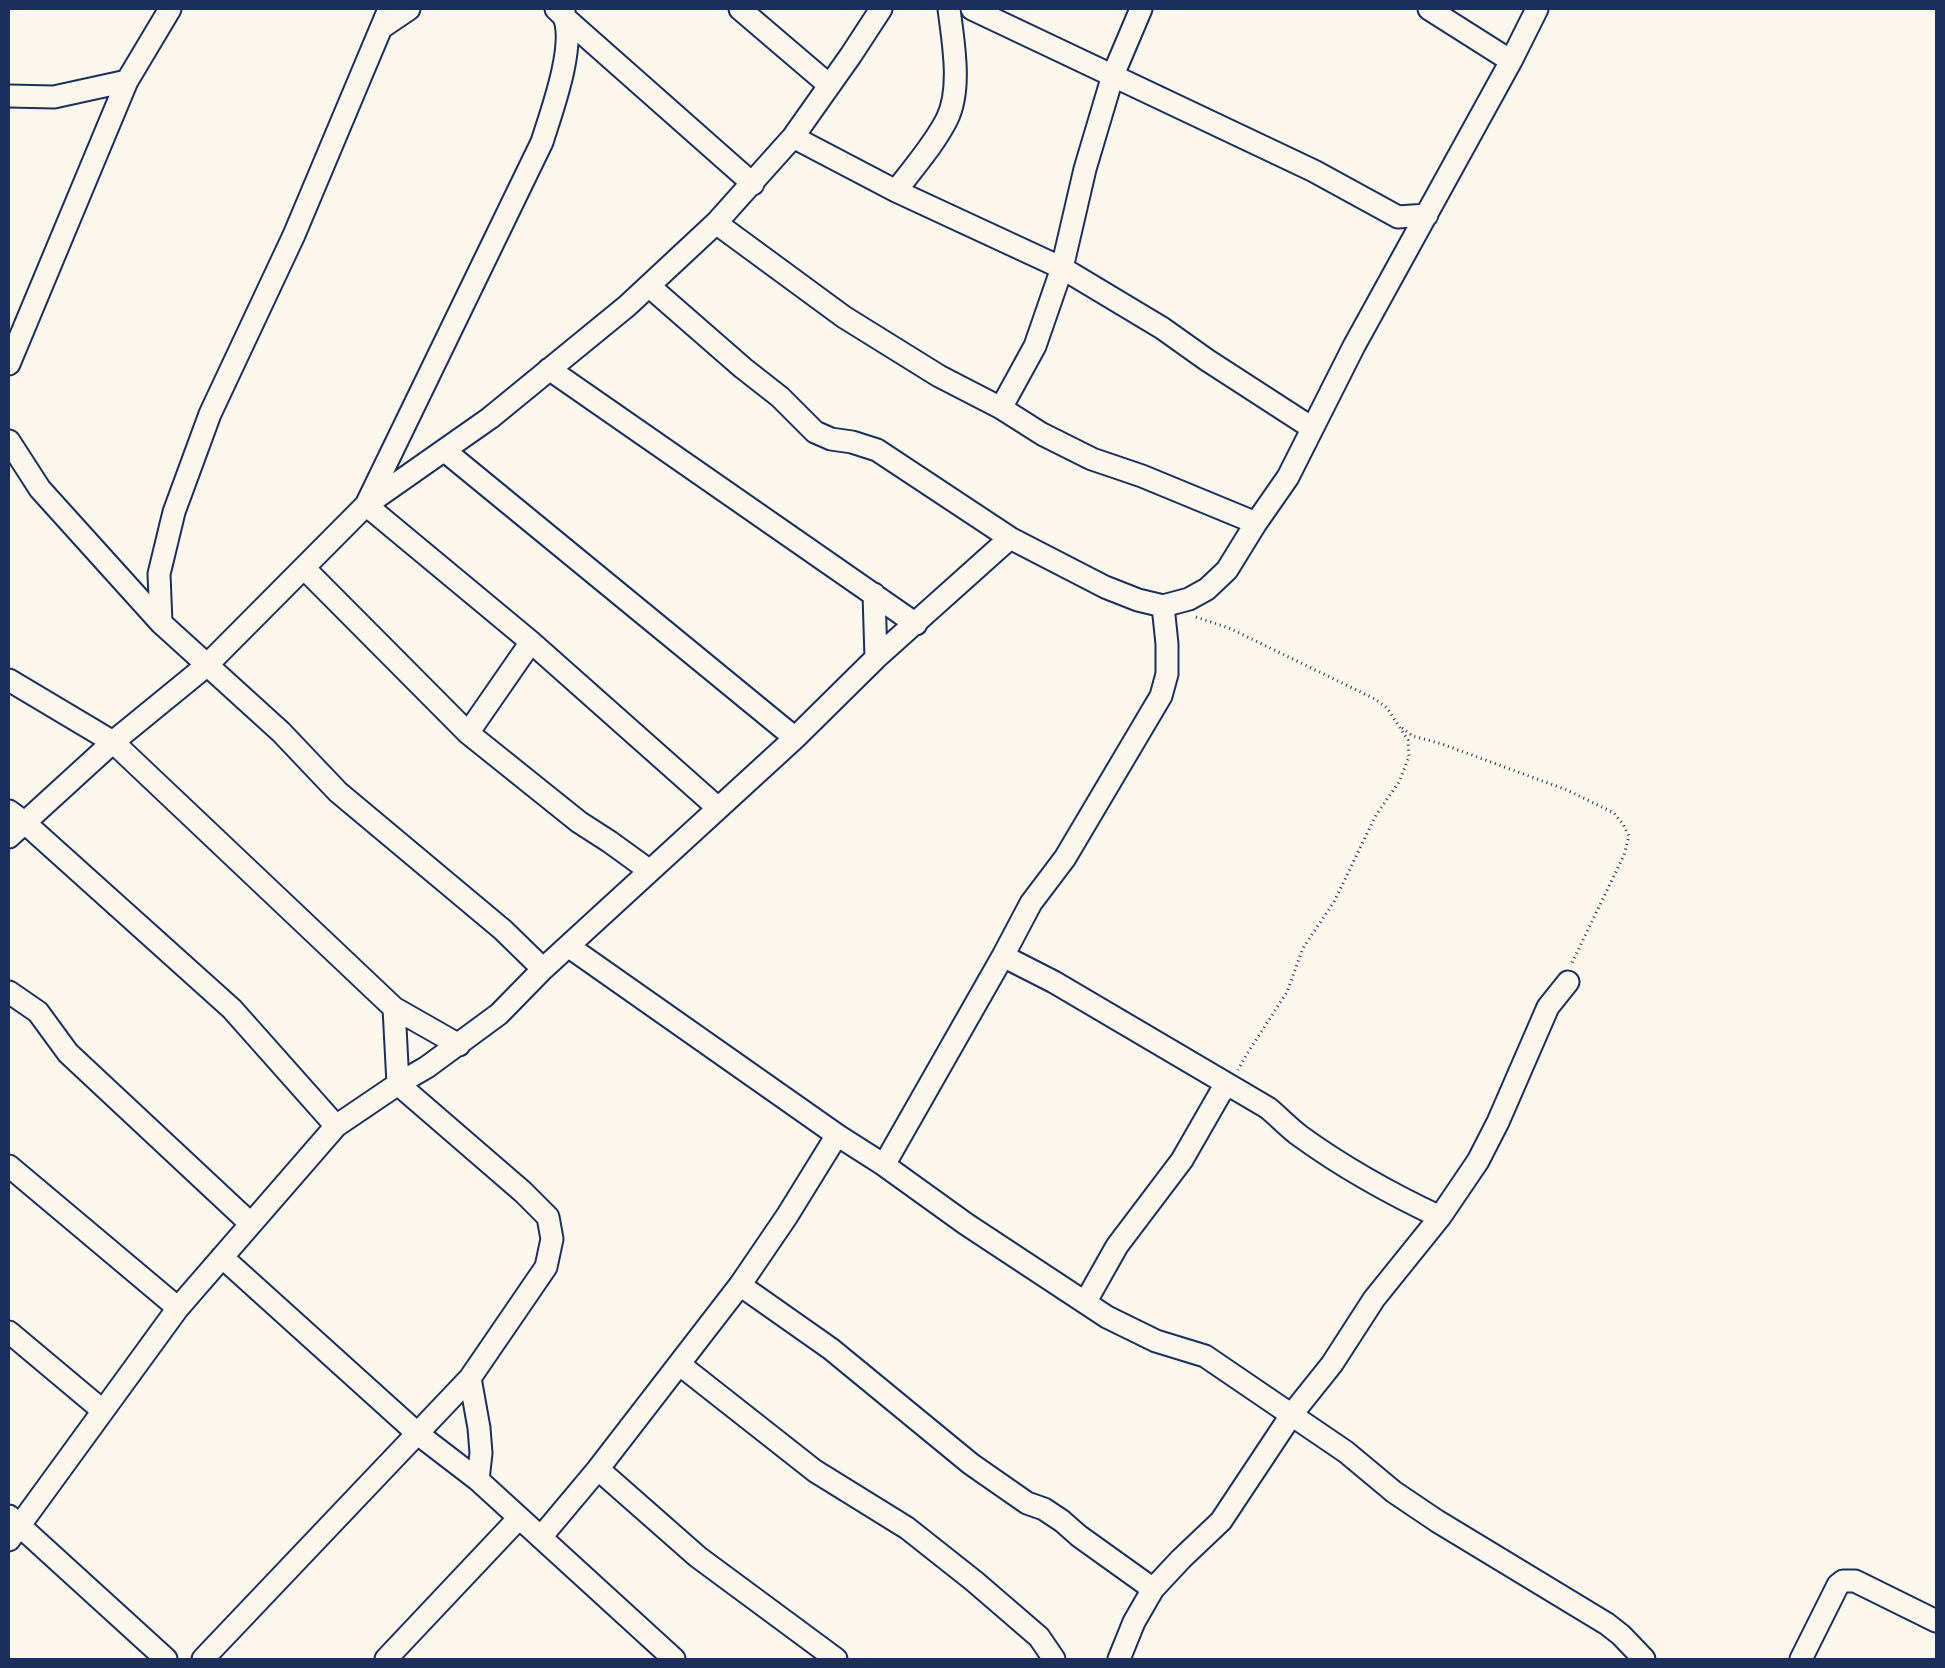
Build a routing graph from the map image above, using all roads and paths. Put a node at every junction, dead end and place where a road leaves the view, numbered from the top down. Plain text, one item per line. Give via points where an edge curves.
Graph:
1 (170, 9) edge
2 (409, 9) edge
3 (740, 9) edge
4 (880, 9) edge
5 (950, 9) edge
6 (972, 9) edge
7 (1141, 9) edge
8 (1430, 9) edge
9 (1537, 9) edge
10 (561, 11) edge
11 (385, 18) edge
12 (1511, 60) junction
13 (1114, 75) junction
14 (127, 81) junction
15 (829, 85) junction
16 (9, 96) edge
17 (793, 137) junction
18 (752, 184) junction
19 (896, 191) junction
20 (1427, 215) junction
21 (1398, 217) junction
22 (716, 223) junction
23 (1408, 249) junction
24 (1062, 268) junction
25 (649, 286) junction
26 (9, 364) edge
27 (549, 370) junction
28 (1001, 408) junction
29 (1312, 428) junction
30 (9, 441) edge
31 (444, 451) junction
32 (366, 505) junction
33 (1256, 523) junction
34 (1010, 538) junction
35 (304, 568) junction
36 (874, 594) junction
37 (1162, 606) junction
38 (1186, 606) junction
39 (161, 623) junction
40 (916, 624) junction
41 (531, 642) junction
42 (1167, 644) junction
43 (876, 658) junction
44 (206, 666) junction
45 (9, 680) edge
46 (1400, 726) junction
47 (468, 733) junction
48 (795, 738) junction
49 (113, 742) junction
50 (718, 808) junction
51 (14, 824) edge
52 (650, 871) junction
53 (568, 946) junction
54 (1003, 956) junction
55 (543, 969) junction
56 (1568, 982) joint
57 (9, 992) edge
58 (394, 1008) junction
59 (459, 1045) junction
60 (398, 1084) junction
61 (1230, 1086) junction
62 (336, 1126) junction
63 (837, 1136) junction
64 (884, 1165) junction
65 (9, 1166) edge
66 (1440, 1217) junction
67 (251, 1224) junction
68 (222, 1257) junction
69 (740, 1285) junction
70 (1086, 1301) junction
71 (178, 1308) junction
72 (9, 1332) edge
73 (679, 1364) junction
74 (470, 1378) junction
75 (102, 1410) junction
76 (1292, 1414) junction
77 (418, 1434) junction
78 (598, 1469) junction
79 (478, 1480) junction
80 (519, 1518) junction
81 (12, 1527) edge
82 (541, 1537) junction
83 (1153, 1590) junction
84 (1936, 1621) edge
85 (166, 1659) edge
86 (203, 1659) edge
87 (386, 1659) edge
88 (674, 1659) edge
89 (836, 1659) edge
90 (1054, 1659) edge
91 (1119, 1659) edge
92 (1644, 1659) edge
93 (1801, 1659) edge

1 - 14 street
2 - 11 street
3 - 15 street
4 - 15 street
5 - 19 street via 955,61 954,96 948,118
6 - 13 street
7 - 13 street
8 - 12 street
9 - 12 street
10 - 18 street
10 - 32 street via 566,51 557,95 542,142
11 - 39 street via 294,235 210,414 174,512 159,574
12 - 20 street
13 - 21 street via 1314,171
13 - 24 street via 1085,169
14 - 16 street via 54,97
14 - 26 street
15 - 17 street
17 - 18 street
17 - 19 street
18 - 22 street
19 - 24 street
20 - 21 street
20 - 23 street
21 - 23 street
22 - 25 street
22 - 28 street via 844,317 939,376
23 - 29 street
24 - 28 street via 1035,346
24 - 29 street via 1162,328
25 - 27 street
25 - 34 street via 780,397 815,432 877,450
27 - 31 street
27 - 36 street
28 - 33 street via 1042,434 1092,459
29 - 33 street via 1288,476
30 - 39 street via 40,489
31 - 32 street
31 - 48 street
32 - 35 street
32 - 41 street
33 - 38 street via 1227,570
34 - 37 street via 1105,587
34 - 40 street
35 - 44 street
35 - 47 street
36 - 40 street
36 - 43 street
37 - 38 street
37 - 42 street
38 - 42 street
38 - 46 path via 1375,699 1387,708
39 - 44 street
40 - 43 street
41 - 47 street
41 - 50 street
42 - 54 street via 1167,674 1160,696 1065,858 1031,903
43 - 48 street
44 - 49 street
44 - 55 street via 281,732 338,792 503,930
45 - 49 street
46 - 56 path via 1413,736 1567,790 1614,813 1623,824 1629,836 1624,855 1572,962
46 - 61 path via 1408,740 1409,757 1399,782 1376,814 1334,902 1303,948 1283,1000 1246,1054
47 - 52 street via 579,822
48 - 50 street
49 - 51 street
49 - 58 street
50 - 52 street
51 - 62 street via 232,1009
52 - 53 street
53 - 55 street
53 - 63 street
54 - 61 street via 1054,982
54 - 64 street
55 - 59 street via 499,1014
56 - 66 street via 1548,1007 1486,1145
57 - 67 street via 38,1012 68,1053
58 - 59 street
58 - 60 street
59 - 60 street
60 - 62 street
60 - 74 street via 548,1217 552,1239 546,1267
61 - 66 street via 1268,1108 1298,1135 1355,1172
61 - 70 street via 1221,1092 1182,1160 1117,1246
62 - 67 street
63 - 64 street
63 - 69 street
64 - 70 street via 966,1224
65 - 71 street
66 - 76 street via 1374,1299 1332,1364
67 - 68 street
68 - 71 street
68 - 77 street
69 - 73 street
69 - 83 street via 832,1350 971,1464 1027,1504 1056,1517
70 - 76 street via 1107,1317 1156,1341 1205,1356
71 - 75 street
72 - 75 street
73 - 78 street
73 - 90 street via 815,1471 907,1528 1039,1637
74 - 77 street
74 - 79 street via 481,1453
75 - 81 street
76 - 83 street via 1221,1521
76 - 92 street via 1437,1521 1607,1624
77 - 79 street
77 - 86 street
78 - 82 street
78 - 89 street via 698,1557
79 - 80 street
80 - 82 street
80 - 87 street
81 - 85 street
82 - 88 street
83 - 91 street via 1134,1622
84 - 93 street via 1855,1581 1843,1581 1838,1585

